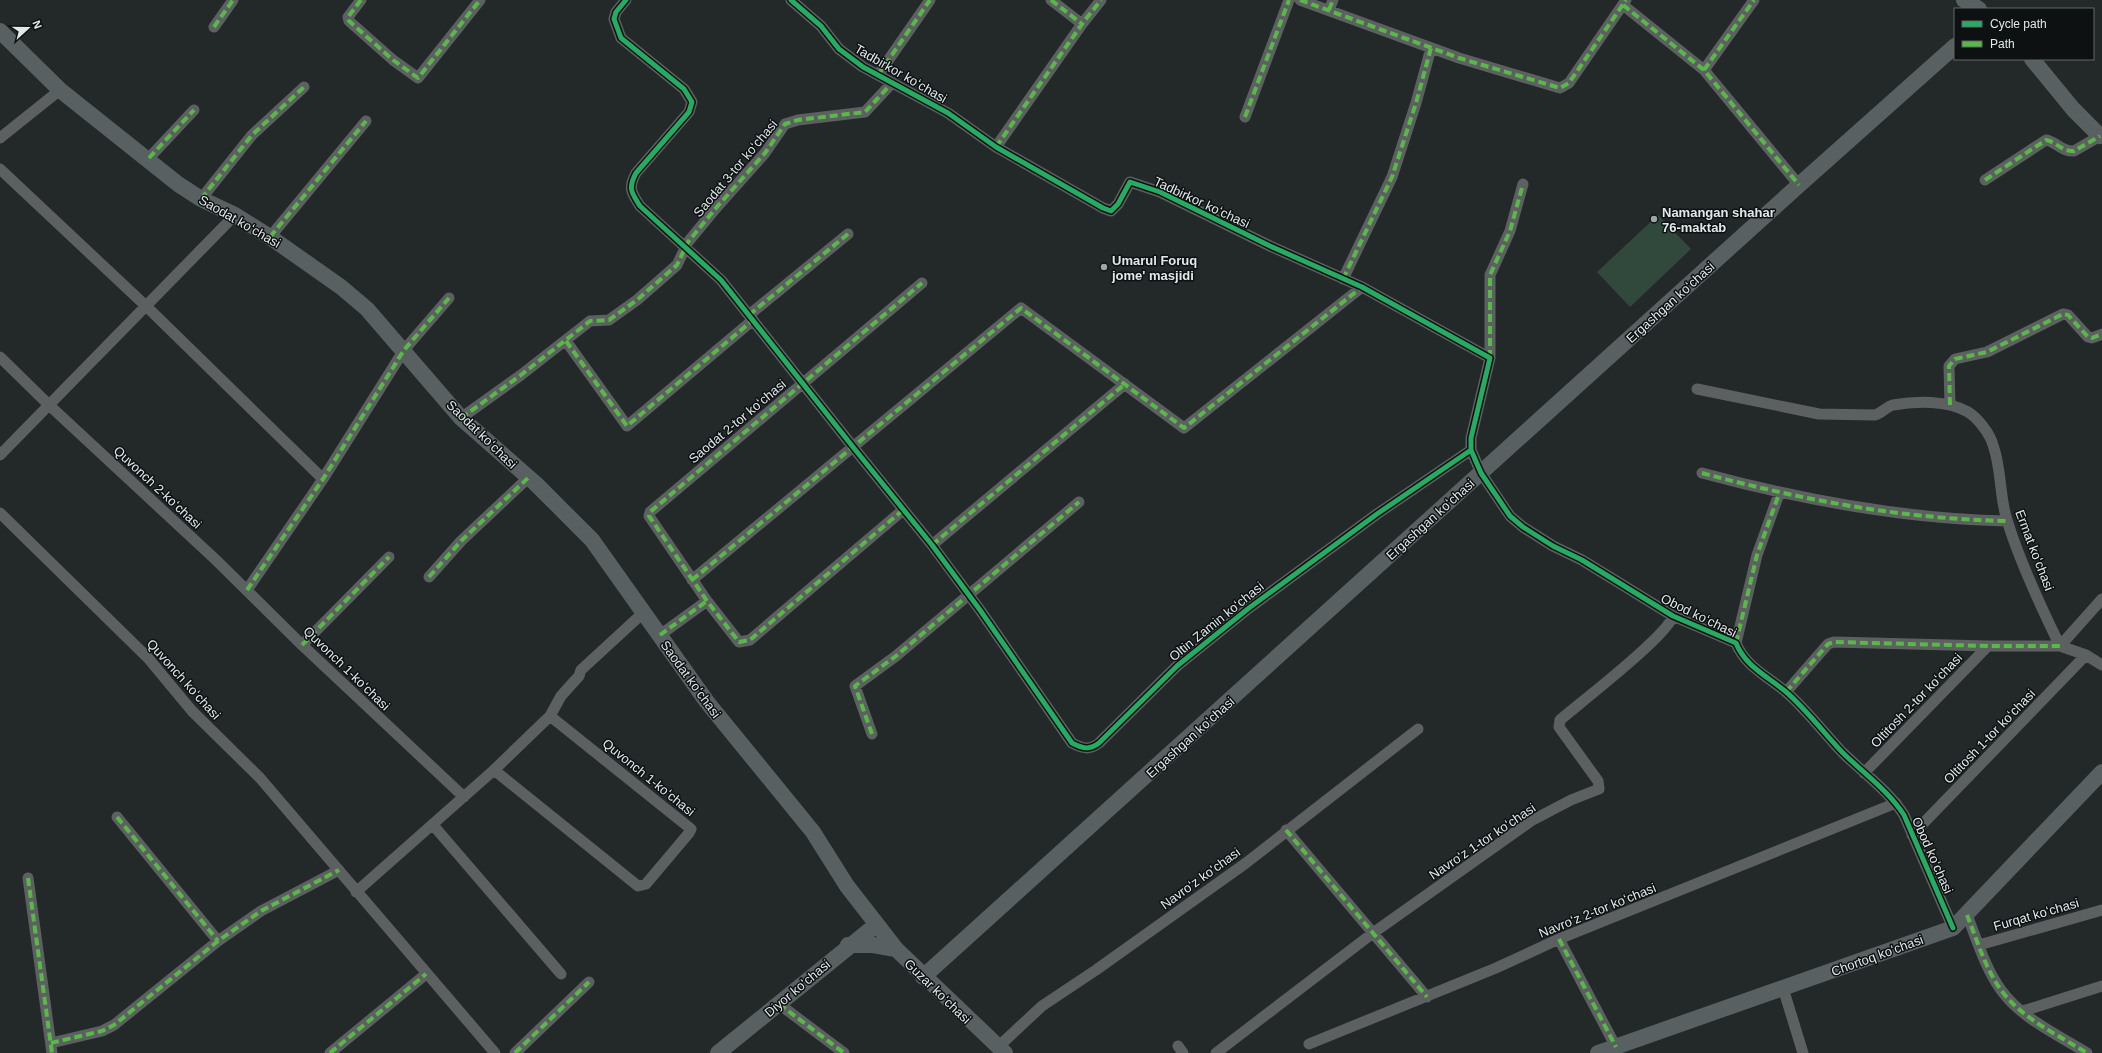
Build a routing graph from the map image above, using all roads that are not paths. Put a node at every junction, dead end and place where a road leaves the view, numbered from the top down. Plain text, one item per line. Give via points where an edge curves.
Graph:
1 (233, 0) edge
2 (361, 0) edge
3 (480, 0) edge
4 (626, 0) edge
5 (791, 0) edge
6 (930, 0) edge
7 (1051, 0) edge
8 (1101, 0) edge
9 (1289, 0) edge
10 (1300, 0) edge
11 (1754, 0) edge
12 (1964, 0) edge
13 (1624, 2) edge
14 (1331, 5) edge
15 (1976, 8) edge
16 (1082, 24) junction
17 (214, 27) dead end
18 (0, 31) edge
19 (1954, 47) edge
20 (1431, 48) junction
21 (2033, 60) edge
22 (1704, 70) junction
23 (878, 75) junction
24 (892, 83) junction
25 (304, 87) dead end
26 (60, 90) junction
27 (194, 110) dead end
28 (1245, 117) dead end
29 (366, 121) dead end
30 (2101, 135) edge
31 (0, 138) edge
32 (996, 148) junction
33 (148, 158) junction
34 (0, 169) edge
35 (1985, 180) dead end
36 (1523, 184) dead end
37 (1798, 185) junction
38 (201, 199) junction
39 (235, 215) junction
40 (848, 234) dead end
41 (270, 237) junction
42 (686, 247) junction
43 (1343, 279) junction
44 (922, 283) dead end
45 (1362, 287) junction
46 (449, 298) dead end
47 (147, 307) junction
48 (751, 318) junction
49 (2102, 334) edge
50 (566, 341) junction
51 (404, 350) junction
52 (0, 357) edge
53 (1490, 358) junction
54 (803, 384) junction
55 (1125, 384) junction
56 (1698, 389) dead end
57 (49, 405) junction
58 (1950, 405) junction
59 (461, 418) junction
60 (852, 448) junction
61 (1471, 450) junction
62 (0, 456) edge
63 (1702, 473) dead end
64 (1481, 474) junction
65 (528, 478) junction
66 (323, 479) junction
67 (1778, 494) junction
68 (1080, 502) dead end
69 (903, 510) junction
70 (0, 513) edge
71 (2007, 521) junction
72 (932, 545) junction
73 (389, 557) dead end
74 (430, 577) dead end
75 (692, 580) junction
76 (247, 590) junction
77 (969, 596) junction
78 (2102, 599) edge
79 (707, 601) junction
80 (644, 612) junction
81 (1673, 616) junction
82 (660, 635) junction
83 (1736, 643) junction
84 (302, 645) junction
85 (1988, 646) junction
86 (2060, 646) junction
87 (2086, 656) junction
88 (2102, 666) edge
89 (1786, 692) junction
90 (550, 716) junction
91 (1418, 729) dead end
92 (872, 734) dead end
93 (494, 770) junction
94 (2102, 772) edge
95 (1864, 773) junction
96 (464, 797) junction
97 (1896, 803) junction
98 (117, 817) dead end
99 (433, 824) junction
100 (1286, 830) junction
101 (1912, 835) junction
102 (339, 870) junction
103 (28, 878) dead end
104 (356, 892) junction
105 (2102, 910) edge
106 (1967, 915) junction
107 (876, 925) junction
108 (1953, 928) junction
109 (1373, 933) junction
110 (1559, 939) junction
111 (218, 941) junction
112 (848, 945) junction
113 (1979, 945) junction
114 (896, 949) junction
115 (426, 974) junction
116 (561, 974) dead end
117 (923, 977) junction
118 (589, 982) dead end
119 (2102, 986) edge
120 (1783, 988) junction
121 (1427, 997) junction
122 (778, 1004) junction
123 (2023, 1011) junction
124 (1309, 1044) dead end
125 (1616, 1047) junction
126 (52, 1048) edge
127 (1002, 1050) edge
128 (330, 1053) edge
129 (495, 1053) edge
130 (515, 1053) edge
131 (718, 1053) edge
132 (844, 1053) edge
133 (1216, 1053) edge
134 (1598, 1053) edge
135 (1802, 1053) edge
136 (2087, 1053) edge

1 - 17 street
2 - 3 street via 348,17 349,22 418,78
4 - 42 street, Oltin Zamin koʻchasi via 616,12 614,19 621,38 684,89 692,102 688,112 636,173 630,184 632,194 640,206
5 - 23 street, Tadbirkor koʻchasi via 821,26 849,58
6 - 23 street
7 - 16 street
8 - 16 street
9 - 28 street
10 - 14 street
11 - 22 street
12 - 15 street
13 - 20 street via 1569,83 1560,88
13 - 22 street
14 - 20 street
16 - 32 street
18 - 26 street, Saodat koʻchasi
19 - 37 street, Ergashgan koʻchasi
20 - 43 street via 1392,177
21 - 30 street via 2073,109
22 - 37 street
23 - 24 street, Tadbirkor koʻchasi
24 - 32 street, Tadbirkor koʻchasi via 948,113
24 - 42 street, Saodat 3-tor koʻchasi via 865,112 798,120 785,124 765,153 716,208
25 - 38 street via 252,135
26 - 31 street
26 - 33 street, Saodat koʻchasi
27 - 33 street
29 - 41 street
30 - 35 street via 2074,151 2060,148 2051,141 2041,142
32 - 43 street, Tadbirkor koʻchasi via 1103,208 1111,211 1118,204 1130,182 1160,192
33 - 38 street, Saodat koʻchasi via 178,184
34 - 47 street
36 - 53 street via 1510,231 1490,275
37 - 64 street, Ergashgan koʻchasi
38 - 39 street, Saodat koʻchasi
39 - 41 street, Saodat koʻchasi
39 - 47 street
40 - 48 street
41 - 51 street, Saodat koʻchasi via 367,308
42 - 48 street, Oltin Zamin koʻchasi via 721,280
42 - 50 street, Saodat 3-tor koʻchasi via 676,265 636,300 609,320 590,321
43 - 45 street, Tadbirkor koʻchasi
44 - 54 street, Saodat 2-tor koʻchasi
45 - 53 street, Tadbirkor koʻchasi
45 - 55 street via 1184,428
46 - 51 street
47 - 57 street
47 - 66 street
48 - 50 street via 627,426
48 - 54 street, Oltin Zamin koʻchasi
49 - 58 street via 2088,337 2068,315 2063,314 1987,352 1955,360 1949,366
50 - 59 street, Saodat 3-tor koʻchasi
51 - 59 street, Saodat koʻchasi
51 - 66 street
52 - 57 street, Quvonch 2-koʻchasi
53 - 61 street via 1471,438
54 - 60 street, Oltin Zamin koʻchasi
54 - 75 street, Saodat 2-tor koʻchasi via 650,512 651,520
55 - 60 street via 1022,308
55 - 72 street
56 - 58 street, Ermat koʻchasi via 1819,414 1875,415 1892,405
57 - 62 street
57 - 76 street, Quvonch 2-koʻchasi
58 - 71 street, Ermat koʻchasi via 1968,412 1984,429 1993,444 2001,472
59 - 65 street, Saodat koʻchasi
60 - 69 street, Oltin Zamin koʻchasi
60 - 75 street
61 - 64 street
61 - 77 street, Oltin Zamin koʻchasi via 1370,519 1249,608 1177,666 1094,747 1080,748 1072,743
63 - 67 street
64 - 81 street, Obod koʻchasi via 1510,516 1523,527
64 - 117 street, Ergashgan koʻchasi
65 - 74 street via 461,541
65 - 80 street, Saodat koʻchasi via 592,540
66 - 76 street
67 - 71 street via 1918,517
67 - 83 street via 1757,555
68 - 77 street
69 - 72 street, Oltin Zamin koʻchasi
69 - 79 street via 750,640 739,642
70 - 102 street, Quvonch koʻchasi via 148,658 192,711 260,778
71 - 86 street, Ermat koʻchasi
72 - 77 street, Oltin Zamin koʻchasi
73 - 84 street
75 - 79 street
76 - 84 street, Quvonch 1-koʻchasi
77 - 92 street via 855,686
78 - 86 street
79 - 82 street
80 - 82 street, Saodat koʻchasi
80 - 90 street via 581,670 579,676 561,696
81 - 83 street, Obod koʻchasi
81 - 109 street, Navroʻz 1-tor koʻchasi via 1671,623 1641,652 1560,720 1559,727 1598,781 1599,789 1531,821
82 - 107 street, Saodat koʻchasi via 707,702 813,832 847,886
83 - 89 street, Obod koʻchasi via 1740,654 1753,667
84 - 96 street, Quvonch 1-koʻchasi
85 - 86 street
85 - 89 street via 1834,642 1828,644
85 - 95 street, Oltitosh 2-tor koʻchasi
86 - 87 street
87 - 88 street
87 - 101 street, Oltitosh 1-tor koʻchasi
89 - 95 street, Obod koʻchasi
90 - 93 street
90 - 93 street, Quvonch 1-koʻchasi via 691,829 646,884 638,886
91 - 100 street, Navroʻz koʻchasi
93 - 96 street
94 - 106 street, Chortoq koʻchasi
95 - 97 street, Obod koʻchasi
96 - 99 street
97 - 101 street, Obod koʻchasi
97 - 110 street, Navroʻz 2-tor koʻchasi
98 - 111 street
99 - 104 street
99 - 116 street
100 - 109 street
100 - 127 street, Navroʻz koʻchasi via 1246,863 1042,1006
101 - 108 street, Obod koʻchasi
102 - 104 street
102 - 111 street via 261,911
103 - 126 street
104 - 115 street
105 - 113 street, Furqat koʻchasi
106 - 108 street, Chortoq koʻchasi
106 - 113 street
107 - 112 street, Diyor koʻchasi
107 - 114 street, Guzar koʻchasi
108 - 120 street, Chortoq koʻchasi
109 - 121 street
109 - 133 street, Navroʻz 1-tor koʻchasi
110 - 121 street, Navroʻz 2-tor koʻchasi
110 - 125 street
111 - 126 street via 114,1025
112 - 114 street via 873,945
112 - 122 street, Diyor koʻchasi
113 - 123 street via 1990,973 2001,991
114 - 117 street, Guzar koʻchasi
115 - 128 street
115 - 129 street
117 - 127 street, Guzar koʻchasi
118 - 130 street
119 - 123 street
120 - 125 street, Chortoq koʻchasi
120 - 135 street
121 - 124 street, Navroʻz 2-tor koʻchasi
122 - 131 street, Diyor koʻchasi
122 - 132 street
123 - 136 street
125 - 134 street, Chortoq koʻchasi

